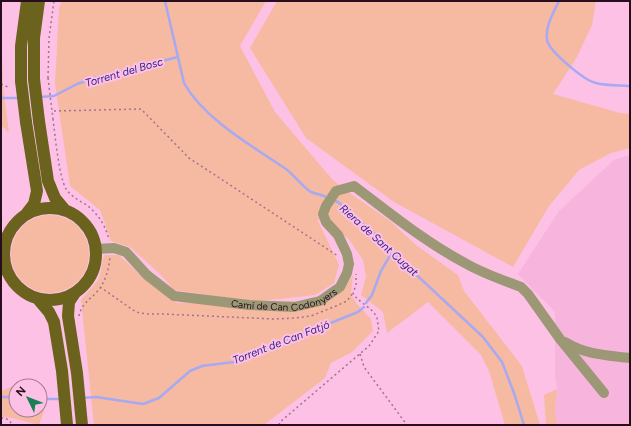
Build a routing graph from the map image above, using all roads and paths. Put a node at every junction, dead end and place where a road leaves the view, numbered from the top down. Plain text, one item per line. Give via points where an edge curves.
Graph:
1 (27, 1) edge
2 (39, 1) edge
3 (54, 1) edge
4 (1, 84) edge
5 (8, 87) dead end
6 (54, 111) dead end
7 (65, 210) junction
8 (27, 213) junction
9 (4, 238) edge
10 (109, 241) dead end
11 (96, 249) junction
12 (111, 254) dead end
13 (348, 259) junction
14 (4, 270) edge
15 (75, 293) junction
16 (38, 299) junction
17 (79, 319) dead end
18 (560, 339) junction
19 (360, 354) junction
20 (630, 358) edge
21 (604, 393) dead end
22 (1, 418) edge
23 (12, 425) edge
24 (67, 425) edge
25 (82, 425) edge
26 (279, 425) edge
27 (407, 425) edge

1 - 8 main road, bridge via 21,46 21,81 37,192 34,204
2 - 7 main road, bridge via 34,38 34,79 39,121 48,181 55,198
3 - 10 path, bridge via 49,38 48,78 61,172 67,190 96,214 106,230
4 - 5 path
6 - 13 path via 141,109 189,158
7 - 8 main road via 47,207
7 - 11 main road via 84,222 90,230
8 - 9 main road
9 - 14 main road
11 - 13 lane, Camí de Can Codonyers via 114,248 126,252 147,275 174,296 249,305 294,307 320,301 340,287 347,273
11 - 15 main road via 96,259 90,277
12 - 17 path via 107,273 95,293 82,306
13 - 18 lane via 338,235 326,222 323,214 336,191 354,186 445,252 466,264 521,287
13 - 19 path via 357,276 353,293 377,317 379,331
14 - 16 main road via 17,286
15 - 16 main road via 57,299
15 - 25 main road via 68,309
16 - 24 main road via 52,317 56,331
18 - 20 lane via 590,353
18 - 21 lane
19 - 26 path
19 - 27 path via 364,367
22 - 23 path via 10,420

